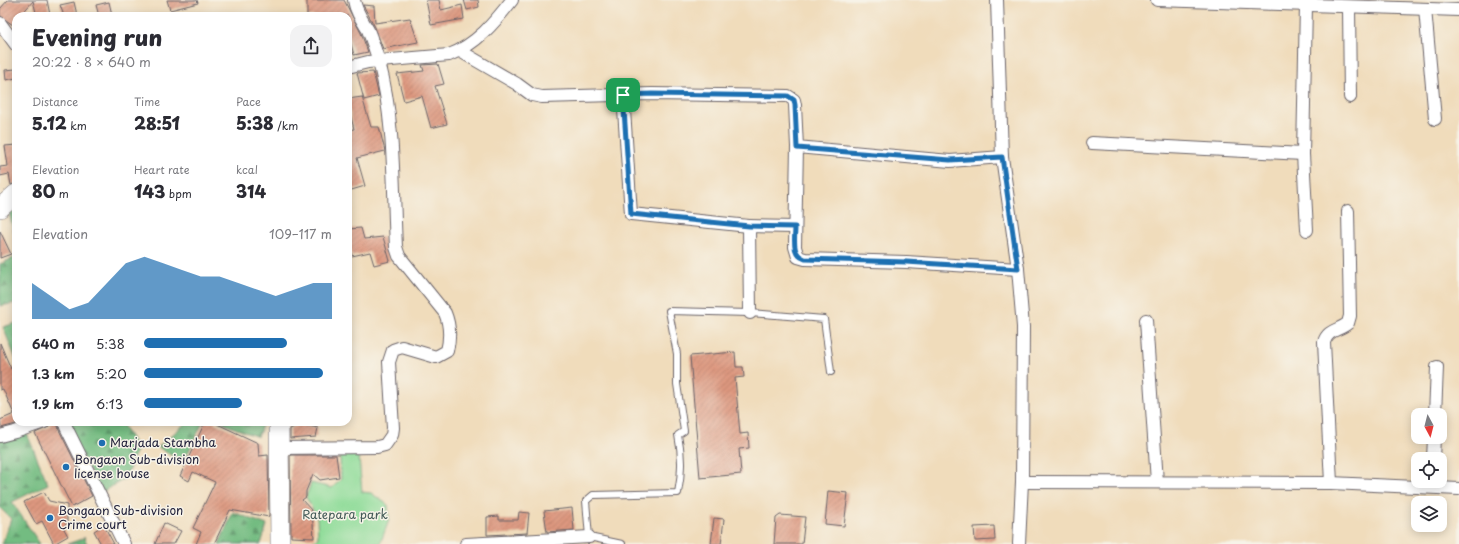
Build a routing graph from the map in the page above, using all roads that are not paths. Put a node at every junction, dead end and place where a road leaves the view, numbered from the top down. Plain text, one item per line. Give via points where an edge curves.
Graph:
1 (354, 0) edge
2 (512, 0) edge
3 (996, 0) edge
4 (1157, 0) edge
5 (1306, 5) junction
6 (1349, 7) junction
7 (1426, 9) junction
8 (1459, 10) edge
9 (0, 22) edge
10 (12, 38) edge
11 (460, 51) junction
12 (379, 61) junction
13 (352, 66) edge
14 (623, 95) junction
15 (1350, 97) dead end
16 (1435, 120) dead end
17 (1092, 143) dead end
18 (797, 148) junction
19 (1303, 154) junction
20 (1002, 157) junction
21 (12, 198) edge
22 (0, 208) edge
23 (1348, 211) dead end
24 (749, 226) junction
25 (795, 227) junction
26 (1307, 230) dead end
27 (1018, 269) junction
28 (750, 314) junction
29 (1146, 320) dead end
30 (1437, 367) dead end
31 (831, 372) dead end
32 (1435, 408) edge
33 (32, 426) edge
34 (66, 426) edge
35 (280, 426) edge
36 (0, 436) edge
37 (280, 448) junction
38 (1022, 482) junction
39 (1157, 482) junction
40 (1331, 483) junction
41 (1411, 484) edge
42 (1447, 487) edge
43 (1459, 489) edge
44 (589, 537) junction
45 (124, 544) edge
46 (280, 544) edge
47 (466, 544) edge
48 (622, 544) edge
49 (1019, 544) edge

1 - 12 street
2 - 11 street via 494,23
3 - 20 street
4 - 5 street
5 - 6 street
5 - 19 street
6 - 7 street
6 - 15 street
7 - 8 street
7 - 16 street
9 - 10 street
11 - 12 street via 449,55
11 - 14 street via 532,95
12 - 13 street
12 - 37 street via 388,113 396,247 399,256 445,313 449,322 449,344 447,351 436,357 402,347 392,350 389,362 393,428 392,435 385,445
14 - 18 street via 788,96 794,100 795,105
14 - 24 street via 631,214
17 - 19 street
18 - 20 street via 950,160
18 - 25 street
19 - 26 street
20 - 27 street
21 - 22 main road
23 - 40 street via 1350,316 1348,323 1326,335 1324,342
24 - 25 street
24 - 28 street
25 - 27 street via 795,253 805,259
27 - 38 street via 1023,327
28 - 31 lane via 824,320
28 - 44 lane via 670,311 684,431 678,435 681,450 678,493 593,495 586,501
29 - 39 street
30 - 32 street
33 - 36 street
34 - 45 street
35 - 37 main road
37 - 46 main road
38 - 39 street
38 - 49 street
39 - 40 street
40 - 41 street
42 - 43 street
44 - 47 street
44 - 48 lane

